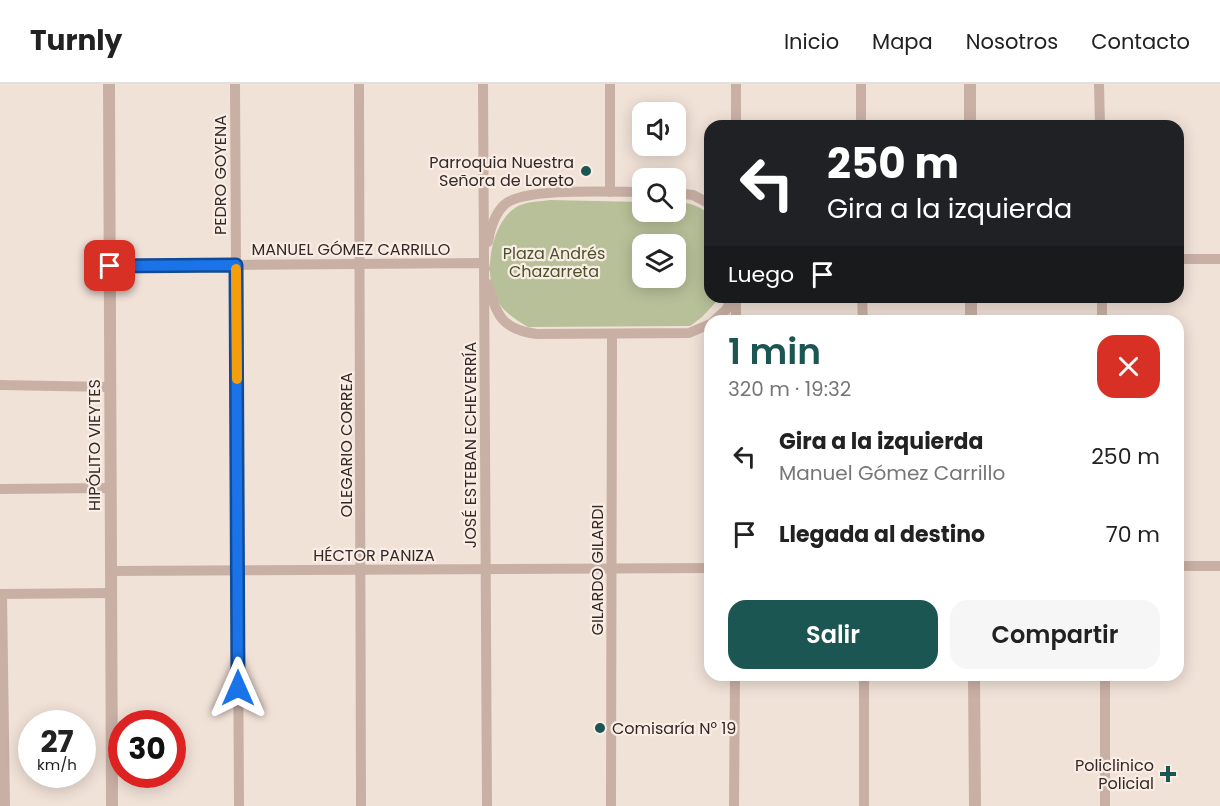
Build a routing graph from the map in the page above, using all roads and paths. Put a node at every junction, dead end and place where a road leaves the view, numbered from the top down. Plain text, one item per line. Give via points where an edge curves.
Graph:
1 (110, 84) edge
2 (235, 84) edge
3 (359, 84) edge
4 (483, 84) edge
5 (610, 84) edge
6 (736, 84) edge
7 (861, 84) edge
8 (970, 84) edge
9 (1099, 84) edge
10 (736, 120) edge
11 (861, 120) edge
12 (970, 120) edge
13 (1100, 120) edge
14 (610, 192) junction
15 (632, 192) edge
16 (686, 194) edge
17 (704, 201) edge
18 (1184, 260) edge
19 (1220, 260) edge
20 (484, 263) junction
21 (360, 264) junction
22 (236, 265) junction
23 (110, 266) junction
24 (730, 303) edge
25 (721, 315) edge
26 (704, 327) edge
27 (612, 334) junction
28 (0, 385) edge
29 (110, 387) junction
30 (111, 488) junction
31 (0, 489) edge
32 (1184, 566) edge
33 (1220, 566) edge
34 (704, 568) edge
35 (486, 569) junction
36 (613, 569) junction
37 (238, 570) junction
38 (361, 570) junction
39 (111, 571) junction
40 (112, 593) junction
41 (1, 594) edge
42 (735, 681) edge
43 (864, 681) edge
44 (974, 681) edge
45 (1105, 681) edge
46 (5, 806) edge
47 (112, 806) edge
48 (239, 806) edge
49 (361, 806) edge
50 (487, 806) edge
51 (611, 806) edge
52 (734, 806) edge
53 (864, 806) edge
54 (975, 806) edge
55 (1105, 806) edge

1 - 23 street, HIPÓLITO VIEYTES
2 - 22 street, PEDRO GOYENA
3 - 21 street, OLEGARIO CORREA
4 - 20 street, JOSÉ ESTEBAN ECHEVERRÍA
5 - 14 street
6 - 10 street
7 - 11 street
8 - 12 street
9 - 13 street
14 - 15 street
14 - 20 street via 536,194 505,203 489,236
16 - 17 street
18 - 19 street
20 - 21 street, MANUEL GÓMEZ CARRILLO
20 - 27 street via 497,313 519,332
20 - 35 street, JOSÉ ESTEBAN ECHEVERRÍA
21 - 22 street, MANUEL GÓMEZ CARRILLO
21 - 38 street, OLEGARIO CORREA
22 - 23 street, MANUEL GÓMEZ CARRILLO
22 - 37 street, PEDRO GOYENA
23 - 29 street, HIPÓLITO VIEYTES
24 - 25 street
26 - 27 street via 689,333
27 - 36 street, GILARDO GILARDI
28 - 29 street
29 - 30 street, HIPÓLITO VIEYTES
30 - 31 street
30 - 39 street, HIPÓLITO VIEYTES
32 - 33 street
34 - 36 street, HÉCTOR PANIZA
35 - 36 street, HÉCTOR PANIZA
35 - 38 street, HÉCTOR PANIZA
35 - 50 street, JOSÉ ESTEBAN ECHEVERRÍA
36 - 51 street, GILARDO GILARDI
37 - 38 street, HÉCTOR PANIZA
37 - 39 street, HÉCTOR PANIZA
37 - 48 street, PEDRO GOYENA
38 - 49 street, OLEGARIO CORREA
39 - 40 street, HIPÓLITO VIEYTES
40 - 41 street
40 - 47 street, HIPÓLITO VIEYTES
41 - 46 street
42 - 52 street
43 - 53 street
44 - 54 street
45 - 55 street

